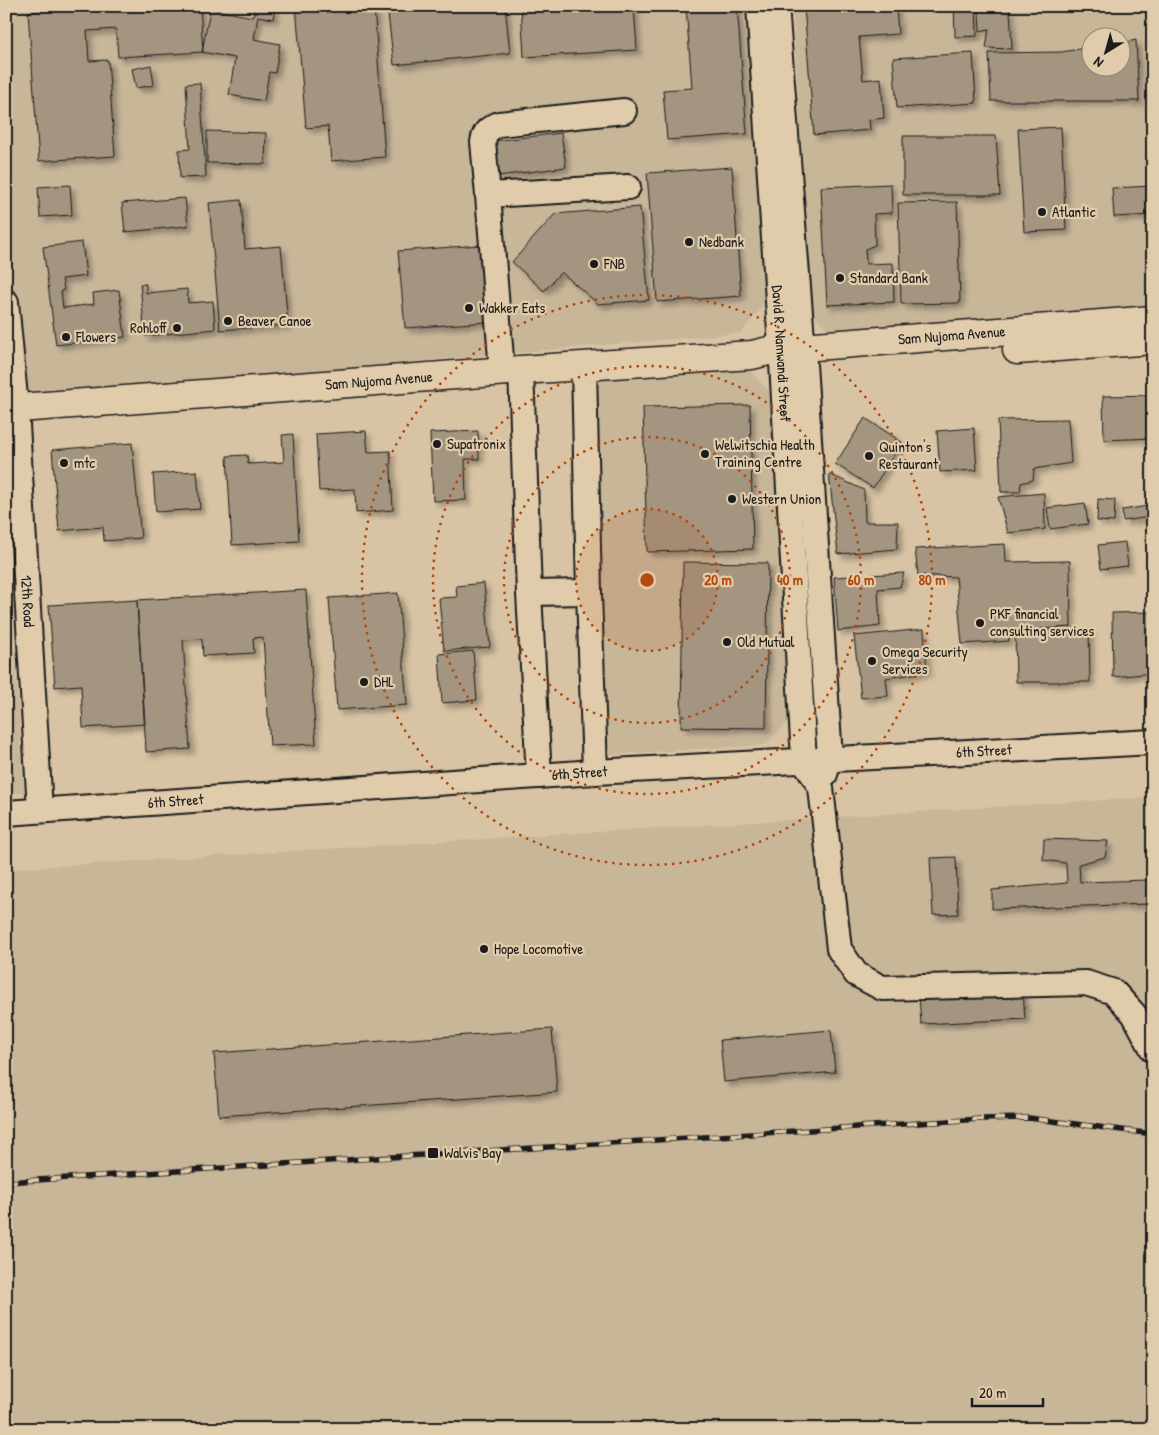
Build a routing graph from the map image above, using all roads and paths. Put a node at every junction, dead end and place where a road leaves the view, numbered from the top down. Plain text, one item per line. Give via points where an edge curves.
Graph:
1 (759, 6) edge
2 (776, 6) edge
3 (624, 111) dead end
4 (628, 186) dead end
5 (488, 195) junction
6 (6, 302) edge
7 (1153, 320) edge
8 (1153, 340) edge
9 (793, 356) junction
10 (584, 366) junction
11 (512, 370) junction
12 (11, 408) edge
13 (589, 592) junction
14 (529, 593) junction
15 (1153, 742) edge
16 (830, 758) junction
17 (804, 760) junction
18 (595, 772) junction
19 (539, 776) junction
20 (820, 788) junction
21 (40, 810) junction
22 (6, 813) edge
23 (1153, 1050) edge

1 - 9 street, David R. Namwandi Street
2 - 9 street, David R. Namwandi Street
3 - 5 street via 498,124 487,129 483,142
4 - 5 street
5 - 11 street
6 - 12 street, 12th Road
7 - 9 main road, Sam Nujoma Avenue
8 - 9 main road, Sam Nujoma Avenue
9 - 10 main road, Sam Nujoma Avenue via 752,355
9 - 16 street, David R. Namwandi Street
9 - 17 street, David R. Namwandi Street
10 - 11 main road, Sam Nujoma Avenue
10 - 13 street
11 - 12 main road, Sam Nujoma Avenue
11 - 14 street
12 - 21 street, 12th Road
13 - 14 street
13 - 18 street
14 - 19 street
15 - 16 street, 6th Street
16 - 17 street, 6th Street
16 - 20 street
17 - 18 street, 6th Street
17 - 20 street
18 - 19 street, 6th Street
19 - 21 street, 6th Street
20 - 23 street via 839,949 856,974 882,988 1086,983 1114,992 1134,1014
21 - 22 street, 6th Street

